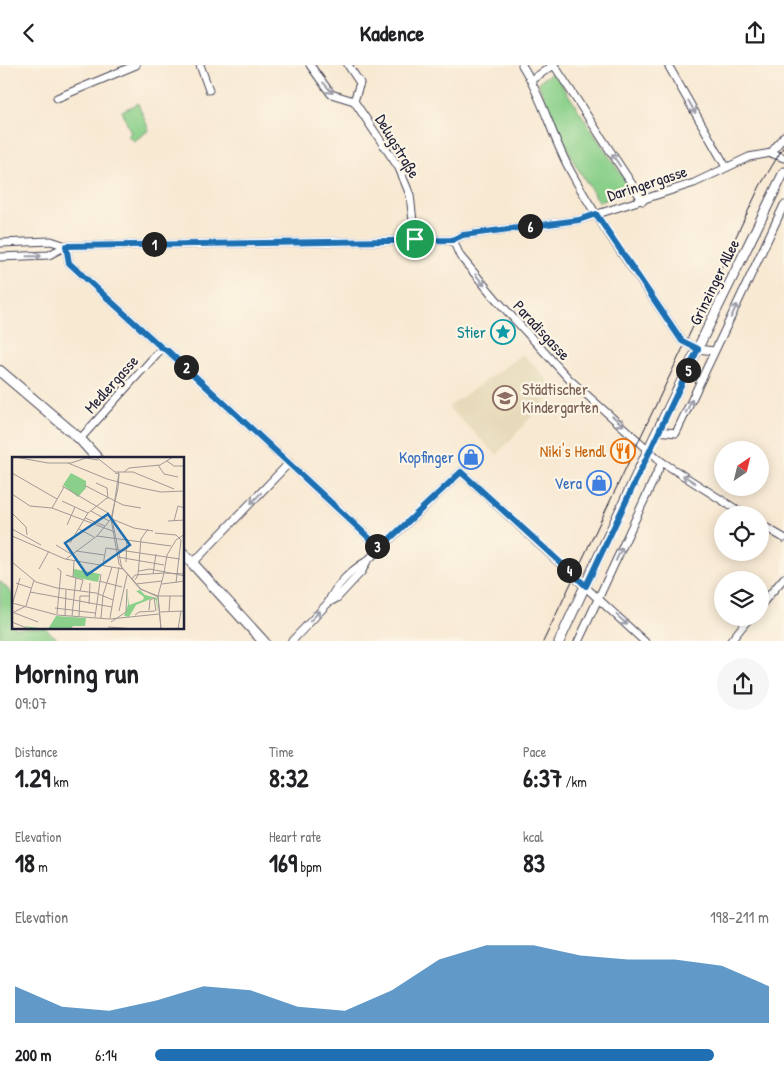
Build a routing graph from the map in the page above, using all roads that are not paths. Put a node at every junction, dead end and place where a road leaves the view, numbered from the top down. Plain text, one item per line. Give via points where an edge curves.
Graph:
1 (136, 65) edge
2 (200, 65) edge
3 (310, 65) edge
4 (348, 65) edge
5 (522, 65) edge
6 (554, 65) edge
7 (668, 65) edge
8 (531, 80) junction
9 (209, 89) dead end
10 (57, 98) dead end
11 (354, 101) junction
12 (784, 135) edge
13 (771, 153) junction
14 (784, 158) edge
15 (726, 167) junction
16 (784, 172) edge
17 (643, 201) junction
18 (784, 205) edge
19 (596, 214) junction
20 (415, 239) junction
21 (452, 240) junction
22 (0, 243) edge
23 (66, 246) junction
24 (0, 257) edge
25 (162, 348) junction
26 (698, 349) junction
27 (714, 351) junction
28 (0, 371) edge
29 (658, 431) junction
30 (80, 439) junction
31 (649, 448) junction
32 (96, 457) edge
33 (662, 462) junction
34 (289, 463) junction
35 (731, 506) edge
36 (769, 529) edge
37 (784, 538) edge
38 (380, 548) junction
39 (185, 555) edge
40 (193, 563) junction
41 (784, 578) edge
42 (586, 586) junction
43 (769, 596) edge
44 (598, 598) junction
45 (742, 626) edge
46 (264, 641) edge
47 (291, 641) edge
48 (559, 641) edge
49 (578, 641) edge
50 (645, 641) edge
51 (730, 641) edge

1 - 10 street
2 - 9 street
3 -> 11 street via 332,94
4 - 11 street via 360,83
5 - 8 street
6 - 8 street
17 -> 6 street
7 -> 15 street
8 - 19 street via 570,171
11 - 20 street, Delugstraße via 406,181
12 - 13 street
13 - 14 street
13 - 15 street, Daringergasse via 749,157
15 - 17 street, Daringergasse via 694,183
16 - 26 street, Grinzinger Allee
17 - 19 street, Daringergasse
27 -> 18 street, Grinzinger Allee
19 - 21 street, Daringergasse via 579,220 463,235
19 - 26 street via 682,341
20 - 21 street, Daringergasse
20 - 23 street, Daringergasse
21 -> 31 street, Paradisgasse via 460,256 516,323 570,379
22 - 23 street, Daringergasse via 51,241
24 -> 23 street, Daringergasse via 49,255
23 - 25 street via 69,263
25 - 30 street, Medlergasse
25 - 34 street
26 - 27 street
26 - 29 street, Grinzinger Allee
29 -> 27 street, Grinzinger Allee via 676,433
28 - 30 main road
29 - 31 street, Grinzinger Allee
30 - 32 main road
31 - 33 street, Paradisgasse
31 - 42 street, Grinzinger Allee
35 -> 33 street, Paradisgasse
44 -> 33 street
34 - 38 street
34 -> 40 street
36 - 37 street
38 - 42 street via 461,472
47 -> 38 street via 337,598
39 - 40 main road
40 - 46 main road
41 - 43 street
42 - 44 street
42 - 48 street, Grinzinger Allee
44 - 49 street
44 -> 50 street
45 - 51 street

